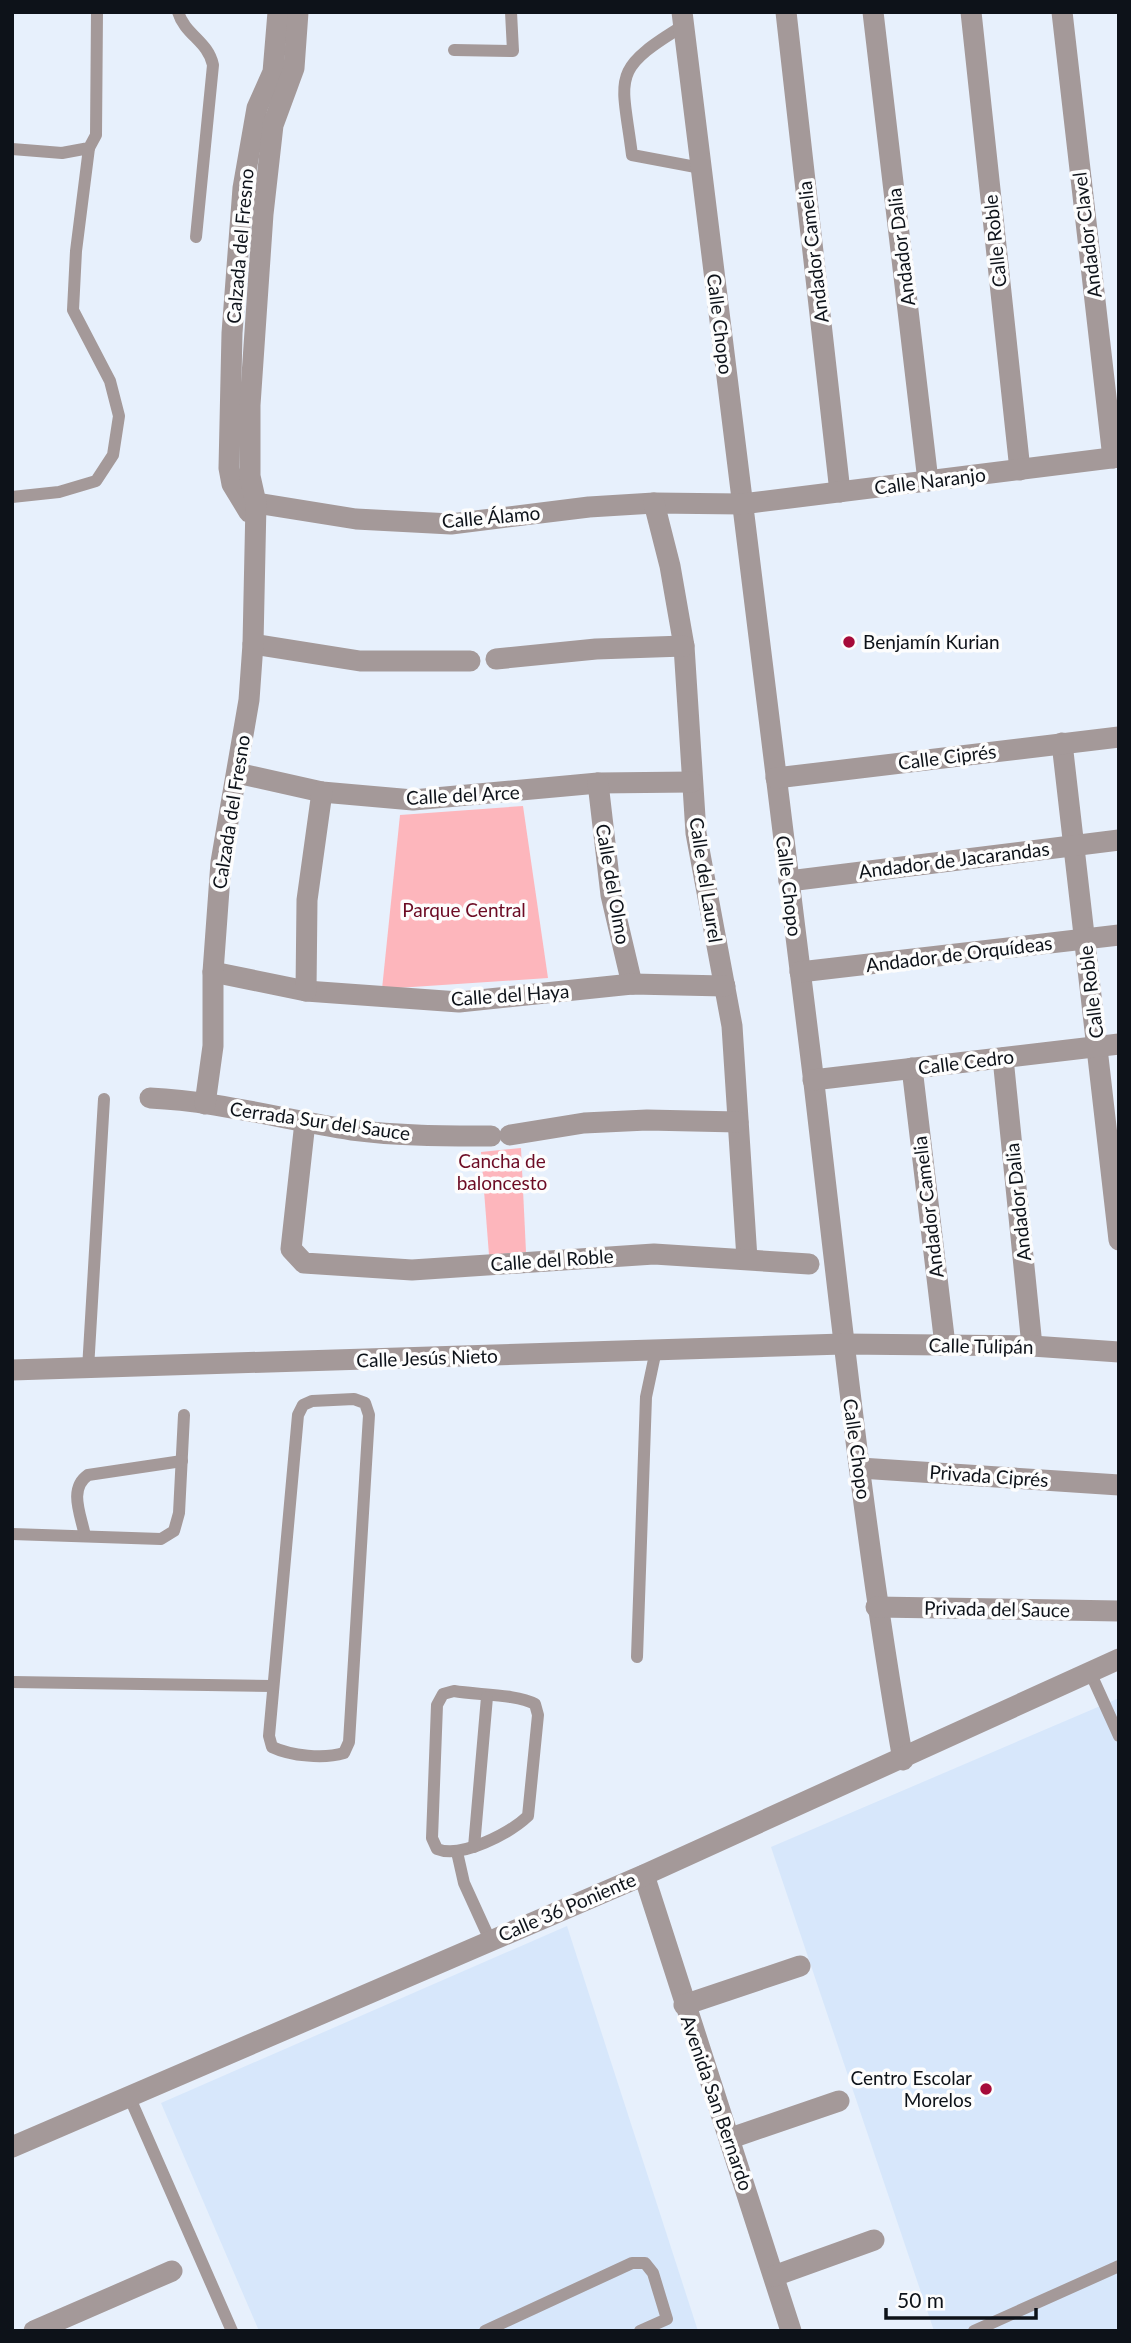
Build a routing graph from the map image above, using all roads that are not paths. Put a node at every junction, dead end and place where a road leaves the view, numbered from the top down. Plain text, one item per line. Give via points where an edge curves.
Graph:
1 (97, 12) edge
2 (178, 12) edge
3 (512, 12) edge
4 (786, 12) edge
5 (873, 12) edge
6 (971, 12) edge
7 (1062, 12) edge
8 (287, 18) edge
9 (682, 19) edge
10 (454, 50) dead end
11 (89, 148) junction
12 (12, 149) edge
13 (701, 168) junction
14 (195, 237) dead end
15 (1116, 457) edge
16 (1020, 470) junction
17 (928, 481) junction
18 (840, 492) junction
19 (12, 497) edge
20 (654, 503) junction
21 (742, 504) junction
22 (250, 508) junction
23 (253, 644) junction
24 (684, 646) junction
25 (496, 659) dead end
26 (470, 661) dead end
27 (1119, 737) edge
28 (1062, 743) junction
29 (237, 773) junction
30 (776, 778) junction
31 (692, 782) junction
32 (598, 783) junction
33 (322, 792) junction
34 (1119, 840) edge
35 (1073, 845) junction
36 (789, 881) junction
37 (1119, 935) edge
38 (1085, 939) junction
39 (213, 972) junction
40 (800, 972) junction
41 (632, 984) junction
42 (725, 986) junction
43 (306, 991) junction
44 (1108, 1045) edge
45 (1003, 1058) junction
46 (912, 1068) junction
47 (813, 1080) junction
48 (150, 1098) dead end
49 (104, 1099) dead end
50 (205, 1104) junction
51 (305, 1122) junction
52 (738, 1122) junction
53 (1119, 1240) edge
54 (747, 1259) junction
55 (809, 1264) dead end
56 (843, 1344) junction
57 (945, 1345) junction
58 (1032, 1346) junction
59 (656, 1350) junction
60 (1119, 1352) edge
61 (88, 1369) junction
62 (12, 1370) edge
63 (184, 1415) dead end
64 (182, 1461) junction
65 (860, 1468) junction
66 (1119, 1485) edge
67 (12, 1534) edge
68 (85, 1536) junction
69 (876, 1607) junction
70 (1119, 1611) edge
71 (637, 1657) dead end
72 (1119, 1659) edge
73 (1090, 1672) junction
74 (12, 1682) edge
75 (272, 1685) junction
76 (487, 1697) junction
77 (1119, 1736) edge
78 (903, 1760) junction
79 (474, 1847) junction
80 (457, 1852) junction
81 (643, 1875) junction
82 (490, 1940) junction
83 (800, 1966) dead end
84 (684, 2005) junction
85 (129, 2096) junction
86 (839, 2101) dead end
87 (731, 2138) junction
88 (12, 2147) edge
89 (874, 2240) dead end
90 (1119, 2266) edge
91 (172, 2271) dead end
92 (774, 2276) junction
93 (668, 2325) edge
94 (34, 2331) edge
95 (232, 2331) edge
96 (485, 2331) edge
97 (640, 2331) edge
98 (791, 2331) edge
99 (974, 2331) edge

1 - 11 lane via 96,135
2 - 14 lane via 187,31 210,50 213,65
3 - 10 lane via 513,51
4 - 18 street, Andador Camelia
5 - 17 street, Andador Dalia
6 - 16 street, Calle Roble
7 - 15 street, Andador Clavel
8 - 22 street, Calzada del Fresno via 263,214 250,405
9 - 13 street, Calle Chopo
9 - 13 lane via 633,61 622,81 625,106 632,155
11 - 12 lane via 62,153
11 - 19 lane via 73,310 110,381 119,416 113,455 96,481 59,492
13 - 21 street, Calle Chopo
15 - 16 street, Calle Naranjo
16 - 17 street, Calle Naranjo
17 - 18 street, Calle Naranjo
18 - 21 street, Calle Naranjo
20 - 21 street, Calle Álamo
20 - 22 street, Calle Álamo via 451,524
20 - 24 street, Calle del Laurel
21 - 30 street, Calle Chopo
22 - 23 street, Calzada del Fresno
23 - 26 street via 359,661
23 - 29 street, Calzada del Fresno
24 - 25 street
24 - 31 street, Calle del Laurel
27 - 28 street, Calle Ciprés
28 - 30 street, Calle Ciprés
28 - 35 street, Calle Roble
29 - 33 street, Calle del Arce
29 - 39 street, Calzada del Fresno via 220,862
30 - 36 street, Calle Chopo
31 - 32 street, Calle del Arce
31 - 42 street, Calle del Laurel via 704,889
32 - 33 street, Calle del Arce via 413,800
32 - 41 street, Calle del Olmo via 611,895
33 - 43 street via 307,900
34 - 35 street, Andador de Jacarandas
35 - 36 street, Andador de Jacarandas
35 - 38 street, Calle Roble
36 - 40 street, Calle Chopo
37 - 38 street, Andador de Orquídeas
38 - 40 street, Andador de Orquídeas
38 - 44 street, Calle Roble
39 - 43 street, Calle del Haya
39 - 50 street, Calzada del Fresno via 213,1046
40 - 47 street, Calle Chopo
41 - 42 street, Calle del Haya
41 - 43 street, Calle del Haya via 459,1002
42 - 52 street, Calle del Laurel
44 - 45 street, Calle Cedro
44 - 53 street, Calle Roble
45 - 46 street, Calle Cedro
45 - 58 street, Andador Dalia
46 - 47 street, Calle Cedro
46 - 57 street, Andador Camelia
47 - 56 street, Calle Chopo
48 - 50 street, Cerrada Sur del Sauce
49 - 61 lane
50 - 51 street, Cerrada Sur del Sauce
51 - 52 street, Cerrada Sur del Sauce via 415,1136 501,1135 647,1119
51 - 54 street, Calle del Roble via 291,1249 304,1263 411,1270 654,1254
52 - 54 street, Calle del Laurel
54 - 55 street, Calle del Roble
56 - 57 street, Calle Tulipán
56 - 59 street, Calle Jesús Nieto
56 - 65 street, Calle Chopo
57 - 58 street, Calle Tulipán
58 - 60 street, Calle Tulipán
59 - 61 street, Calle Jesús Nieto
59 - 71 lane via 646,1397
61 - 62 street, Calle Jesús Nieto
63 - 64 lane
64 - 68 lane via 174,1531 161,1539
64 - 68 lane via 88,1475 79,1481 76,1491
65 - 66 street, Privada Ciprés
65 - 69 street, Calle Chopo
67 - 68 lane
69 - 70 street, Privada del Sauce
69 - 78 street, Calle Chopo
72 - 73 street, Calle 36 Poniente
73 - 77 lane
73 - 78 street, Calle 36 Poniente
74 - 75 lane
75 - 75 lane via 272,1747 282,1752 344,1753 349,1742 369,1415 365,1403 354,1399 312,1401 303,1405 298,1415
76 - 79 lane
76 - 79 lane via 524,1698 535,1704 538,1715 530,1809 523,1821
76 - 80 lane via 454,1691 443,1694 437,1705 432,1838 437,1849
78 - 81 street, Calle 36 Poniente
79 - 80 lane
80 - 82 lane via 464,1883
81 - 82 street, Calle 36 Poniente
81 - 84 street, Avenida San Bernardo
82 - 85 street, Calle 36 Poniente
83 - 84 street
84 - 87 street, Avenida San Bernardo
85 - 88 street, Calle 36 Poniente
85 - 95 lane
86 - 87 street
87 - 92 street, Avenida San Bernardo
89 - 92 street
90 - 99 lane
91 - 94 street
92 - 98 street, Avenida San Bernardo
93 - 96 lane via 653,2273 645,2263 632,2263
93 - 97 lane

